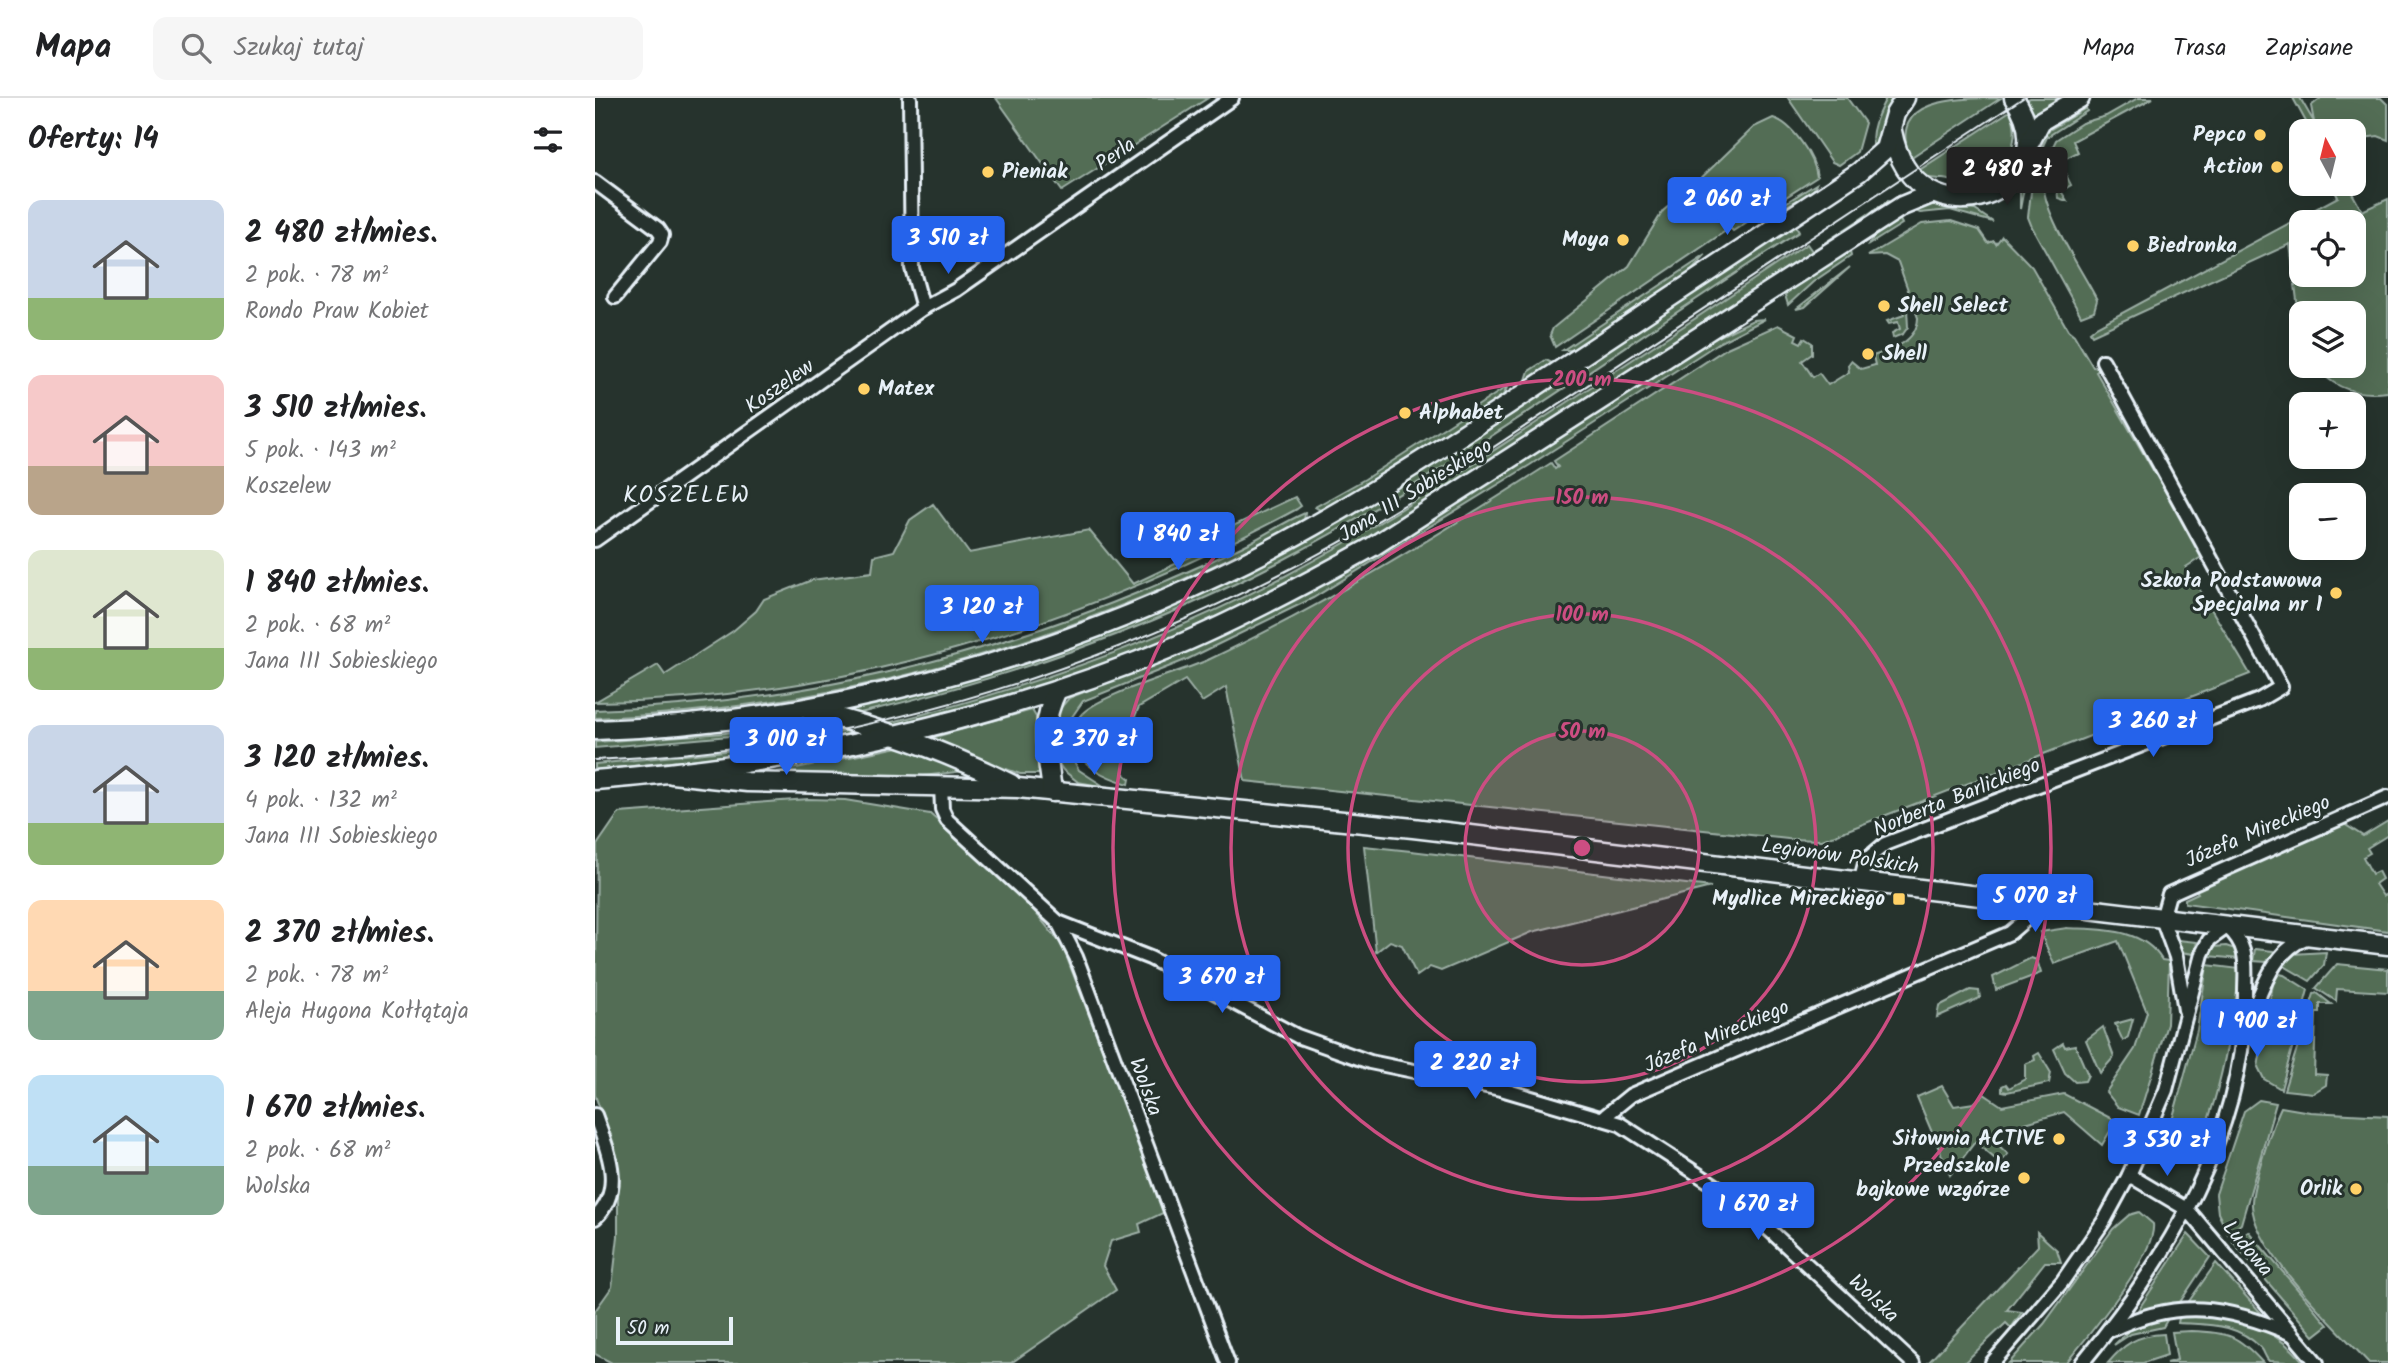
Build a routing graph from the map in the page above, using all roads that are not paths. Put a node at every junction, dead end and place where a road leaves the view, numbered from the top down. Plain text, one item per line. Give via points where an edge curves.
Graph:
1 (910, 98) edge
2 (1232, 98) edge
3 (1905, 98) edge
4 (2014, 98) edge
5 (2080, 98) edge
6 (1892, 128) junction
7 (2029, 142) junction
8 (595, 182) edge
9 (1931, 194) junction
10 (988, 269) joint
11 (615, 297) dead end
12 (923, 308) junction
13 (2103, 361) dead end
14 (595, 540) edge
15 (1057, 690) junction
16 (801, 708) junction
17 (595, 730) edge
18 (893, 737) junction
19 (671, 774) junction
20 (595, 780) edge
21 (941, 785) junction
22 (1018, 788) junction
23 (1052, 792) junction
24 (2388, 797) edge
25 (1860, 883) junction
26 (2029, 903) junction
27 (2162, 919) junction
28 (1058, 922) junction
29 (2227, 927) junction
30 (2311, 936) junction
31 (2388, 945) edge
32 (2185, 1010) junction
33 (2246, 1030) junction
34 (595, 1115) edge
35 (1604, 1117) junction
36 (2129, 1175) junction
37 (2188, 1210) junction
38 (595, 1218) edge
39 (2108, 1331) junction
40 (2293, 1334) junction
41 (1228, 1363) edge
42 (1913, 1363) edge
43 (1992, 1363) edge
44 (2083, 1363) edge
45 (2317, 1363) edge

1 - 12 street via 912,268
2 - 10 street, Perla
3 - 6 main road, Jana III Sobieskiego
4 - 7 main road
5 - 7 main road via 2042,121
6 - 9 main road via 1903,167
6 - 16 main road, Jana III Sobieskiego via 1883,153 1859,172 1434,454 1276,546 1186,589 1022,653
7 - 9 main road via 2017,173 1994,192 1970,198
8 - 11 street via 662,235
9 - 15 main road, Jana III Sobieskiego via 1902,206 1372,547 1163,651
10 - 12 street, Koszelew
12 - 14 street, Koszelew
13 - 25 street, Norberta Barlickiego via 2281,687 2259,700 1885,844 1866,860
15 - 18 main road, Jana III Sobieskiego
15 - 23 main road via 1044,727
16 - 17 main road, Jana III Sobieskiego via 688,724
16 - 18 main road
18 - 19 main road, Jana III Sobieskiego
18 - 22 main road via 970,764
19 - 20 main road
19 - 21 main road, Legionów Polskich via 747,782
21 - 22 main road, Legionów Polskich
21 - 28 street, Wolska via 947,820
22 - 23 main road, Legionów Polskich
23 - 25 main road, Legionów Polskich via 1287,814
24 - 27 street, Józefa Mireckiego via 2174,890 2167,897
25 - 26 main road, Legionów Polskich
26 - 27 main road, Legionów Polskich
26 - 35 street, Józefa Mireckiego via 2025,920 2010,933 1631,1095
27 - 29 main road, Legionów Polskich
27 - 32 street via 2176,957
28 - 35 street via 1150,958 1297,1036 1370,1062
28 - 41 street, Wolska via 1076,957
29 - 30 main road, Legionów Polskich
29 - 32 street via 2204,949
29 - 33 street via 2243,944 2246,957
30 - 31 main road, Legionów Polskich
30 - 33 street via 2276,961
32 - 36 street via 2159,1109
33 - 37 street via 2229,1104
34 - 38 street via 612,1168 612,1191
35 - 42 street, Wolska via 1636,1132 1736,1199
36 - 37 street, Ludowa
36 - 43 street via 2062,1282
37 - 39 street
37 - 40 street, Ludowa
39 - 40 street, Ludowa via 2157,1313 2199,1308 2249,1316
39 - 44 street
40 - 45 street, Ludowa

